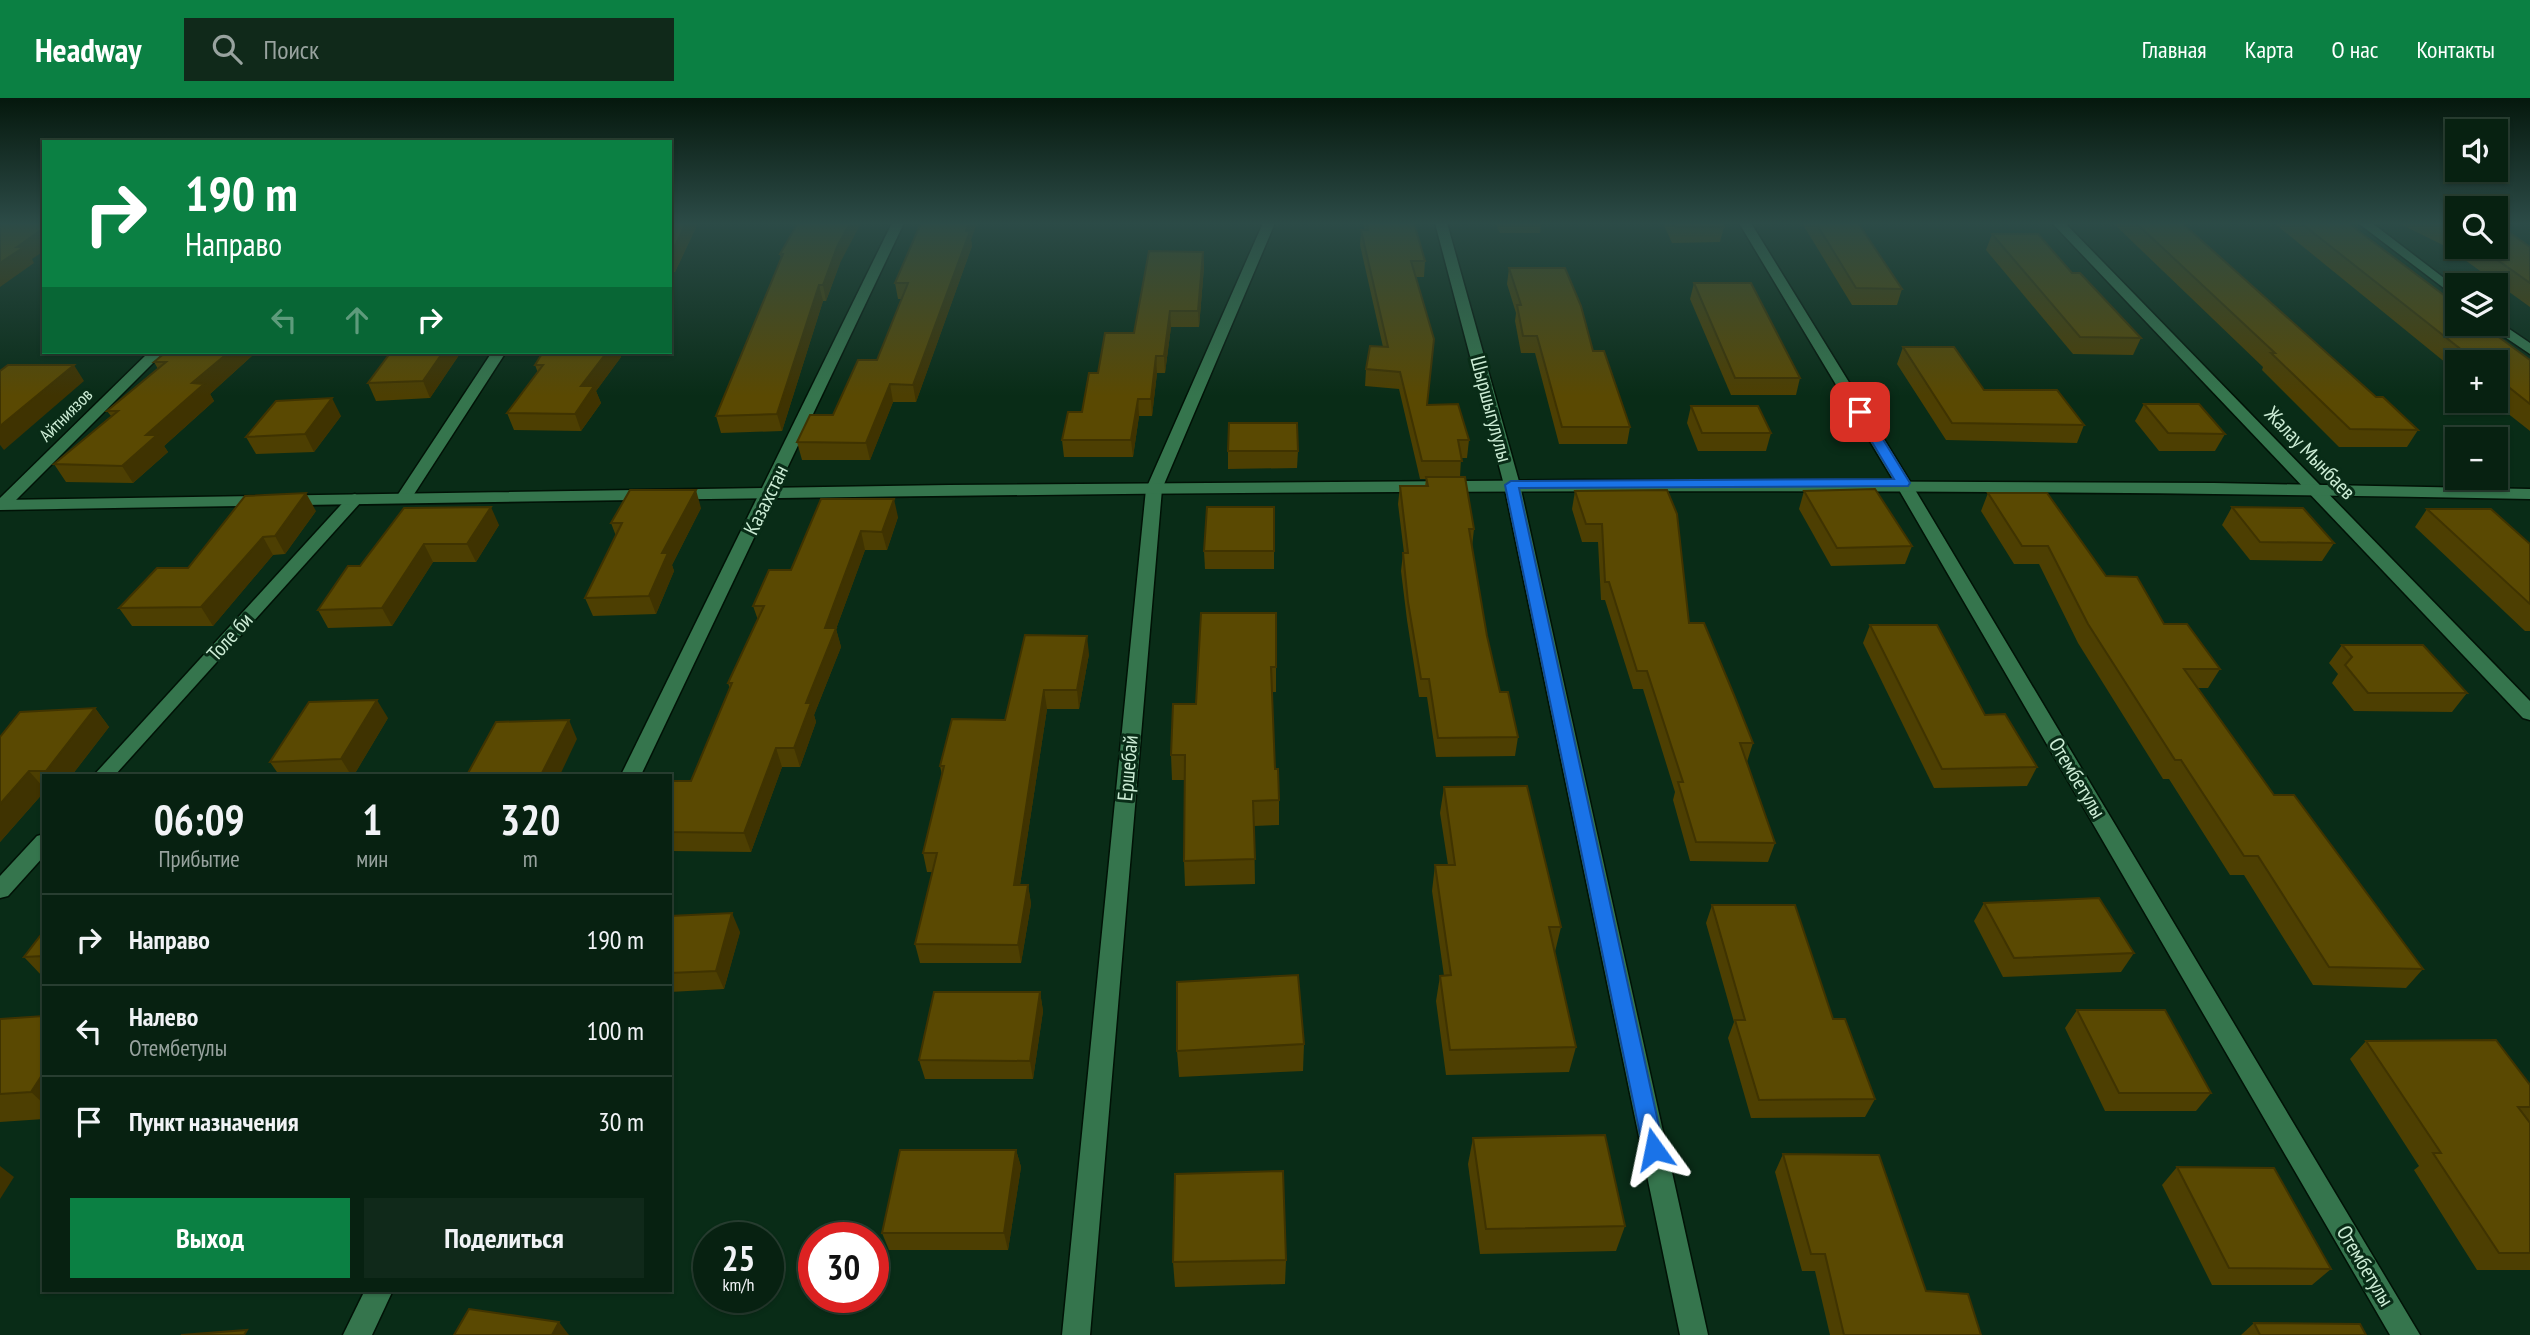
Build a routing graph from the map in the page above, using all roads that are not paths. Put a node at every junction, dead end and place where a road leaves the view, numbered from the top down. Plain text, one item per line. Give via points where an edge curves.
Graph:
1 (871, 281) edge
2 (1244, 281) edge
3 (1456, 281) edge
4 (1780, 281) edge
5 (2115, 281) edge
6 (2508, 333) edge
7 (2530, 350) edge
8 (155, 354) edge
9 (498, 354) edge
10 (1903, 483) junction
11 (1511, 485) junction
12 (1154, 489) junction
13 (2315, 489) junction
14 (769, 494) junction
15 (2530, 494) edge
16 (355, 499) junction
17 (403, 499) junction
18 (1, 505) edge
19 (2530, 713) edge
20 (105, 774) edge
21 (631, 774) edge
22 (42, 844) edge
23 (0, 890) edge
24 (378, 1292) edge
25 (357, 1335) edge
26 (1076, 1335) edge
27 (1694, 1335) edge
28 (2406, 1335) edge

1 - 14 street, Казахстан
2 - 12 street, Ершебай
3 - 11 street, Шыршыгулулы
4 - 10 street, Отембетулы
5 - 13 street, Жалау Мынбаев
6 - 7 street
8 - 18 street, Айтниязов
9 - 17 street
10 - 11 street
10 - 13 street
10 - 28 street, Отембетулы
11 - 12 street
11 - 27 street, Шыршыгулулы
12 - 14 street
12 - 26 street, Ершебай
13 - 15 street
13 - 19 street, Жалау Мынбаев
14 - 17 street
14 - 21 street, Казахстан
16 - 17 street
16 - 18 street
16 - 20 street, Толе би
22 - 23 street
24 - 25 street

